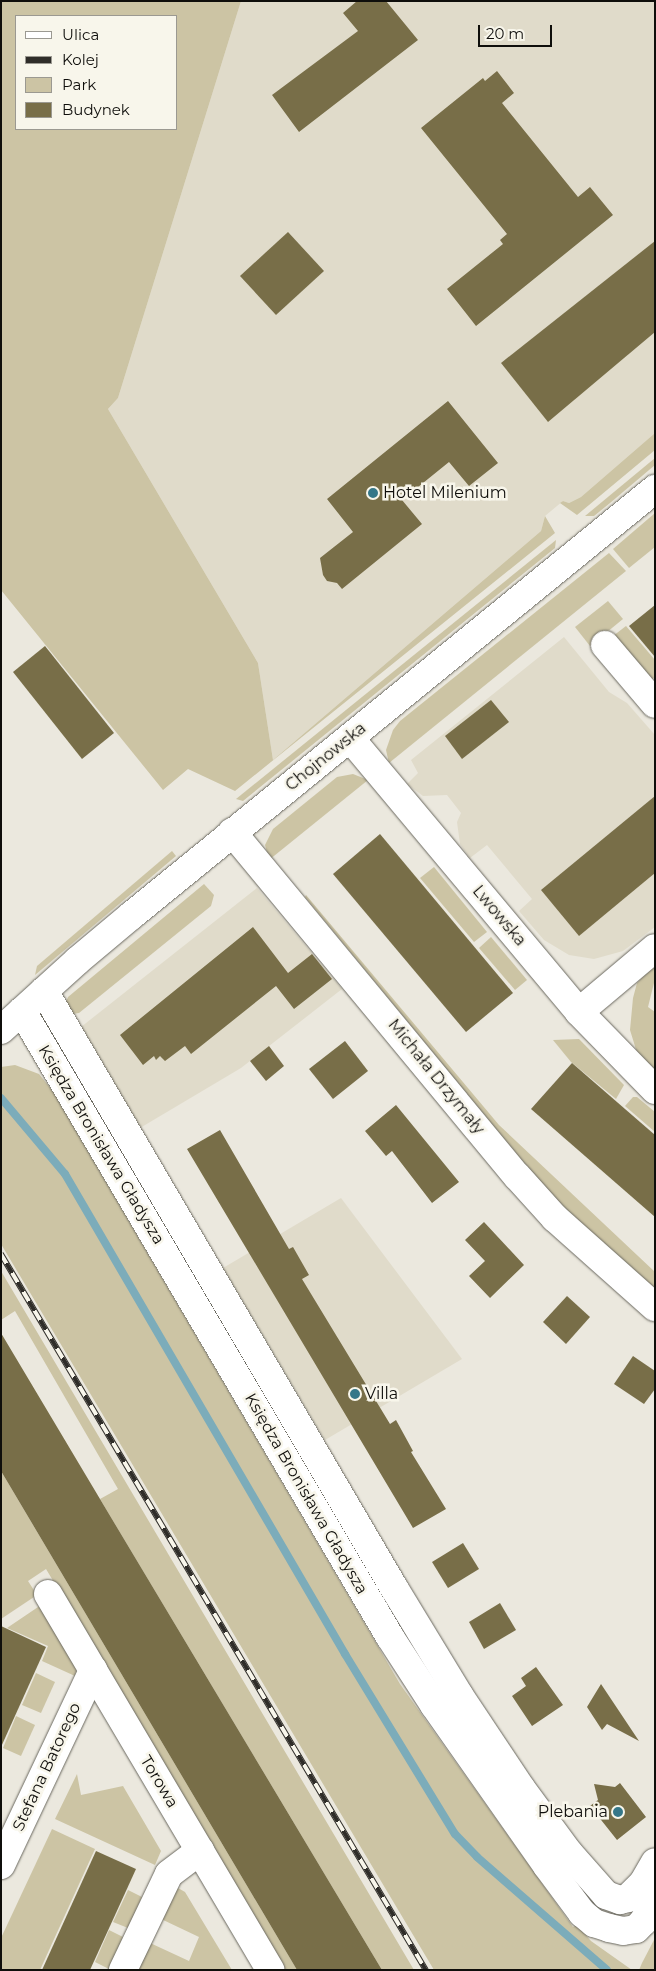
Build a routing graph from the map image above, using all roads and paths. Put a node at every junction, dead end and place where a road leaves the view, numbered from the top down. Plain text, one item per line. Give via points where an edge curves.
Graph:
1 (655, 489) edge
2 (605, 645) dead end
3 (655, 704) edge
4 (350, 738) junction
5 (232, 832) junction
6 (655, 948) edge
7 (44, 991) junction
8 (22, 1011) junction
9 (579, 1012) junction
10 (1, 1030) edge
11 (655, 1090) edge
12 (655, 1307) edge
13 (48, 1594) dead end
14 (93, 1670) junction
15 (200, 1851) junction
16 (655, 1862) edge
17 (1, 1865) edge
18 (645, 1898) edge
19 (124, 1970) edge
20 (270, 1970) edge

1 - 4 street, Chojnowska
2 - 3 street
4 - 5 street, Chojnowska
4 - 9 street, Lwowska
5 - 7 street, Chojnowska
5 - 12 street, Michała Drzymały via 517,1176 555,1218
6 - 9 street
7 - 8 street, Chojnowska
7 - 18 street, Księdza Bronisława Gładysza via 227,1307 459,1696 521,1788 599,1890 620,1900
8 - 10 street, Chojnowska
8 - 18 street, Księdza Bronisława Gładysza via 410,1669 582,1913 594,1923 608,1928 623,1931 636,1928 643,1922
9 - 11 street, Lwowska
13 - 14 street, Torowa
14 - 15 street, Torowa
14 - 17 street, Stefana Batorego
15 - 19 street via 177,1866 163,1884
15 - 20 street, Torowa
16 - 18 street

